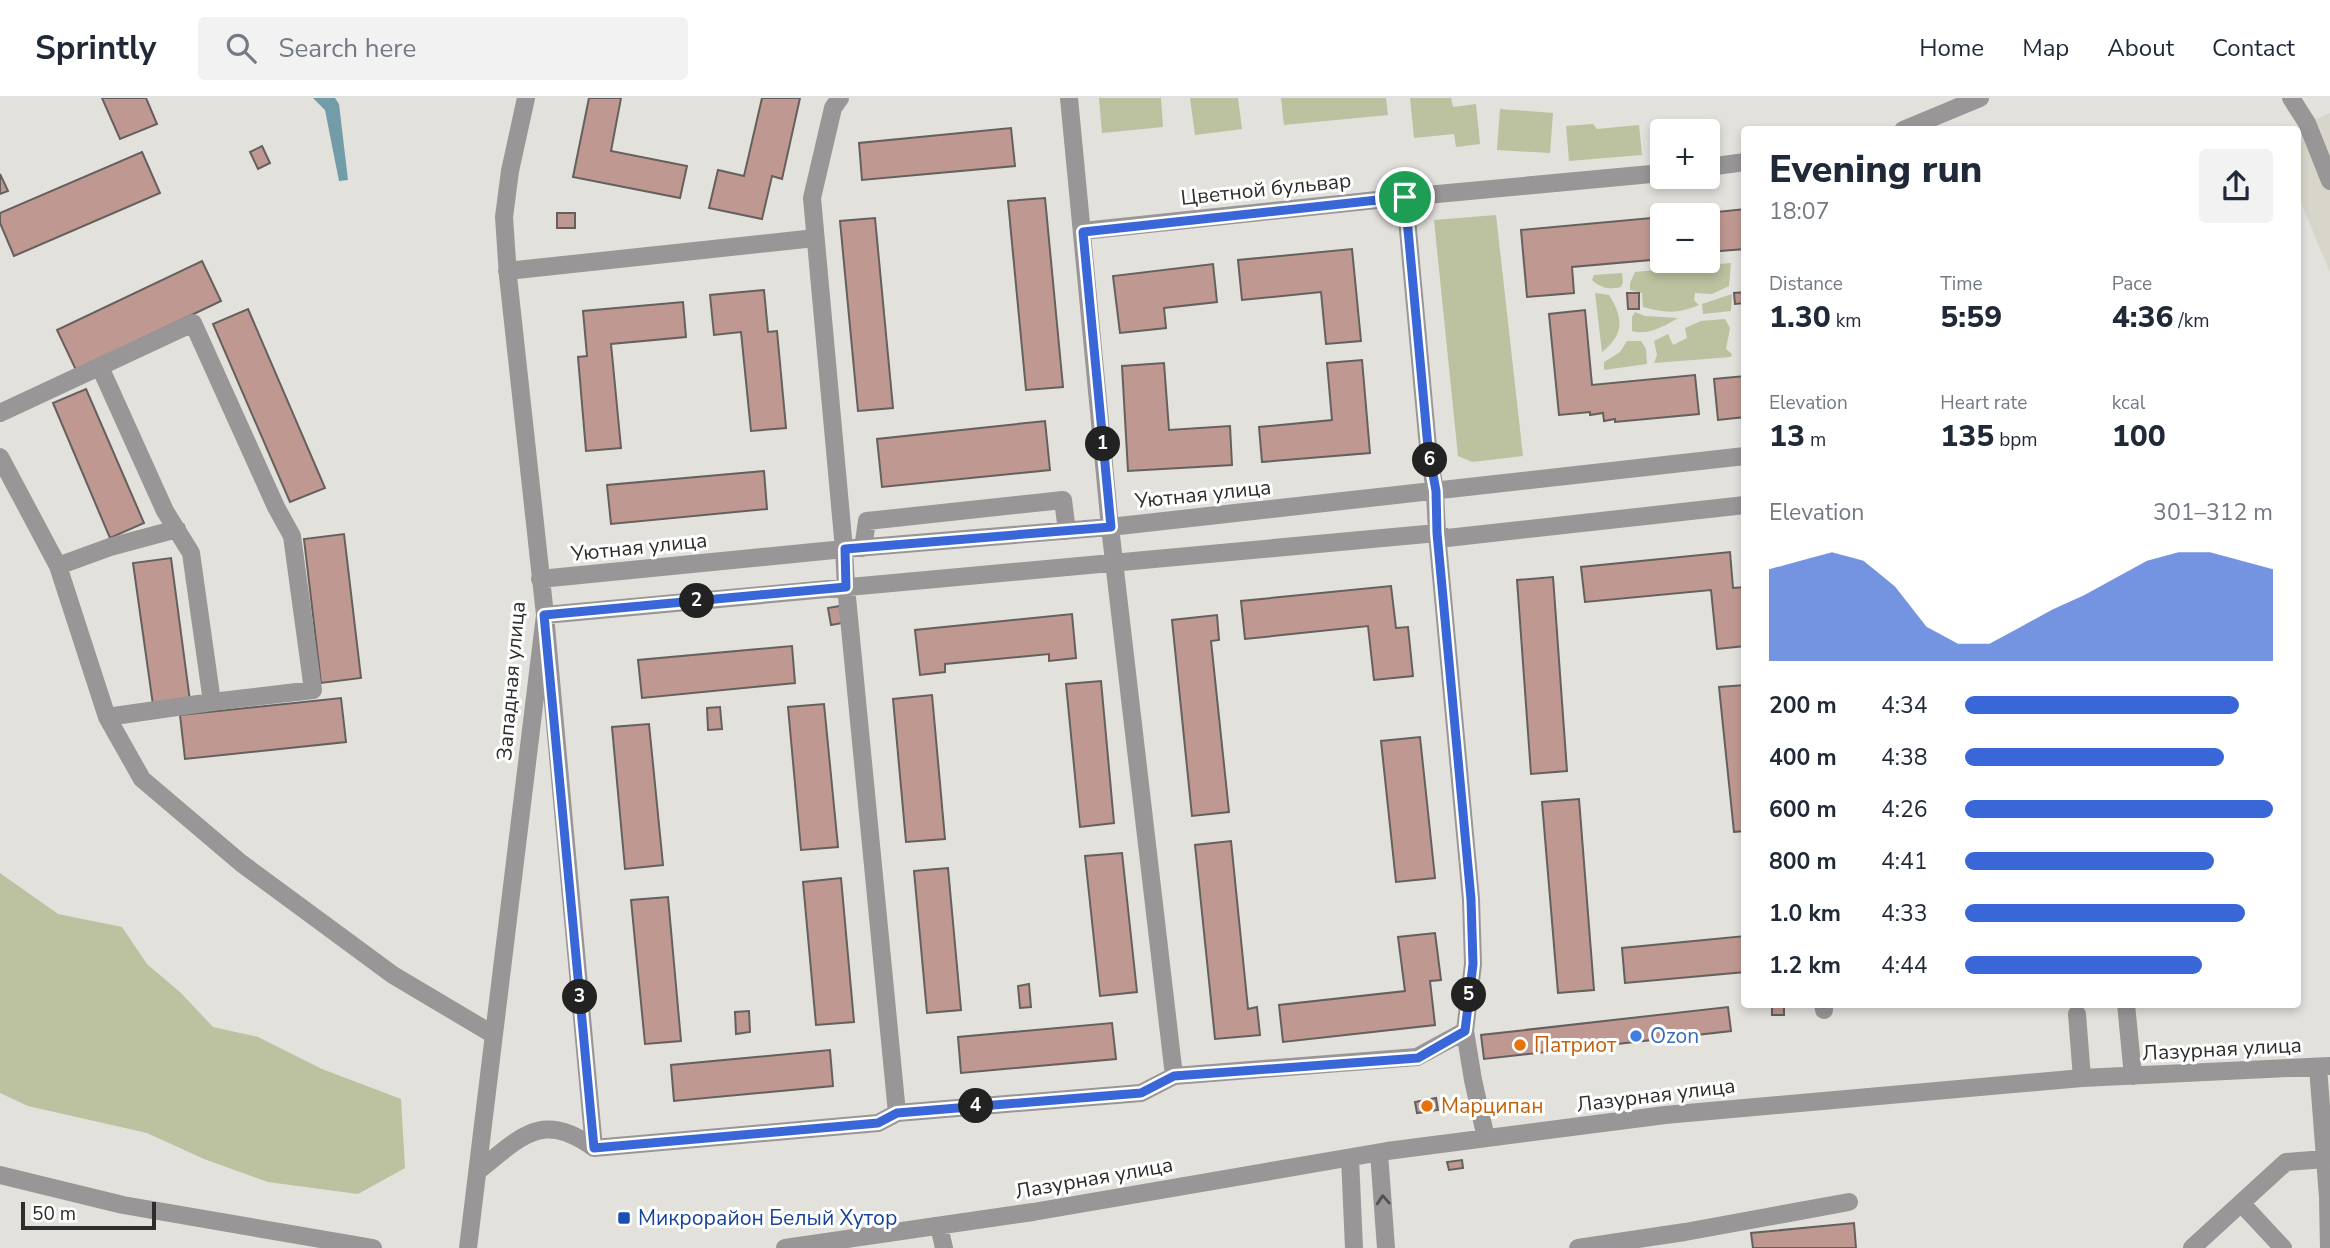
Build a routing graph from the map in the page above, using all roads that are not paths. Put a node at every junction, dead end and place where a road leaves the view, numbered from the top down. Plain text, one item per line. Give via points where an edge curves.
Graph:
1 (526, 98) edge
2 (840, 98) edge
3 (1069, 98) edge
4 (1980, 98) edge
5 (2291, 98) edge
6 (1913, 126) edge
7 (2325, 158) edge
8 (1741, 163) edge
9 (1720, 165) edge
10 (1650, 174) edge
11 (2330, 181) edge
12 (1405, 197) junction
13 (1083, 232) junction
14 (815, 238) junction
15 (508, 271) junction
16 (100, 367) junction
17 (0, 413) edge
18 (1741, 456) edge
19 (0, 457) edge
20 (1436, 491) junction
21 (1741, 505) edge
22 (1111, 527) junction
23 (177, 529) junction
24 (1068, 531) junction
25 (1437, 533) junction
26 (863, 548) junction
27 (845, 549) junction
28 (1115, 562) junction
29 (58, 566) junction
30 (540, 579) junction
31 (846, 587) junction
32 (544, 615) junction
33 (212, 702) junction
34 (107, 717) junction
35 (2126, 1008) edge
36 (2077, 1014) dead end
37 (1465, 1031) junction
38 (494, 1035) junction
39 (2324, 1067) edge
40 (1174, 1076) junction
41 (2133, 1076) junction
42 (2082, 1078) junction
43 (897, 1113) junction
44 (1486, 1138) junction
45 (594, 1148) junction
46 (1379, 1153) junction
47 (1350, 1158) junction
48 (2325, 1159) junction
49 (0, 1175) edge
50 (477, 1178) junction
51 (1849, 1202) dead end
52 (2241, 1203) junction
53 (939, 1226) junction
54 (1685, 1233) junction
55 (373, 1248) edge
56 (468, 1248) edge
57 (785, 1248) edge
58 (944, 1248) edge
59 (1354, 1248) edge
60 (1386, 1248) edge
61 (1578, 1248) edge
62 (1696, 1248) edge
63 (2192, 1248) edge
64 (2283, 1248) edge
65 (2329, 1248) edge

1 - 15 street, Западная улица via 504,217
2 - 14 street via 833,108 812,198
3 - 13 street
4 - 6 street
5 - 7 street
7 - 11 street
8 - 9 street
10 - 12 street, Цветной бульвар
12 - 13 street, Цветной бульвар
12 - 20 street
13 - 22 street
14 - 15 street
14 - 27 street
15 - 30 street, Западная улица
16 - 17 street
16 - 23 street
16 - 33 street via 193,323 292,536 313,690
18 - 20 street, Уютная улица
19 - 29 street
20 - 22 street, Уютная улица
20 - 25 street
21 - 25 street via 1447,538
22 - 24 street, Уютная улица
22 - 28 street
23 - 29 street
23 - 33 street via 191,553
24 - 26 street, Уютная улица
24 - 26 street via 1063,499 867,521
25 - 28 street
25 - 37 street via 1471,899 1473,964
26 - 27 street, Уютная улица
27 - 30 street, Уютная улица
27 - 31 street
28 - 31 street
28 - 40 street
29 - 34 street
30 - 32 street, Западная улица
31 - 32 street
31 - 43 street
32 - 38 street, Западная улица
32 - 45 street
33 - 34 street
34 - 38 street via 142,779 241,863 393,975
35 - 41 street
36 - 42 street
37 - 40 street via 1418,1058
37 - 44 street
38 - 50 street, Западная улица
39 - 41 street, Лазурная улица
39 - 48 street
40 - 43 street via 1141,1093
41 - 42 street, Лазурная улица
42 - 44 street, Лазурная улица via 1665,1115
43 - 45 street via 878,1123
44 - 46 street, Лазурная улица
45 - 50 street via 577,1136 549,1128 513,1143
46 - 47 street, Лазурная улица
60 -> 46 street
47 - 53 street, Лазурная улица
47 - 59 street
48 - 52 street via 2286,1161
48 - 65 street
49 - 55 street via 123,1205
50 - 56 street, Западная улица
51 - 54 street
52 - 63 street
52 - 64 street
53 - 57 street, Лазурная улица
53 - 58 street
54 - 61 street
54 - 62 street

